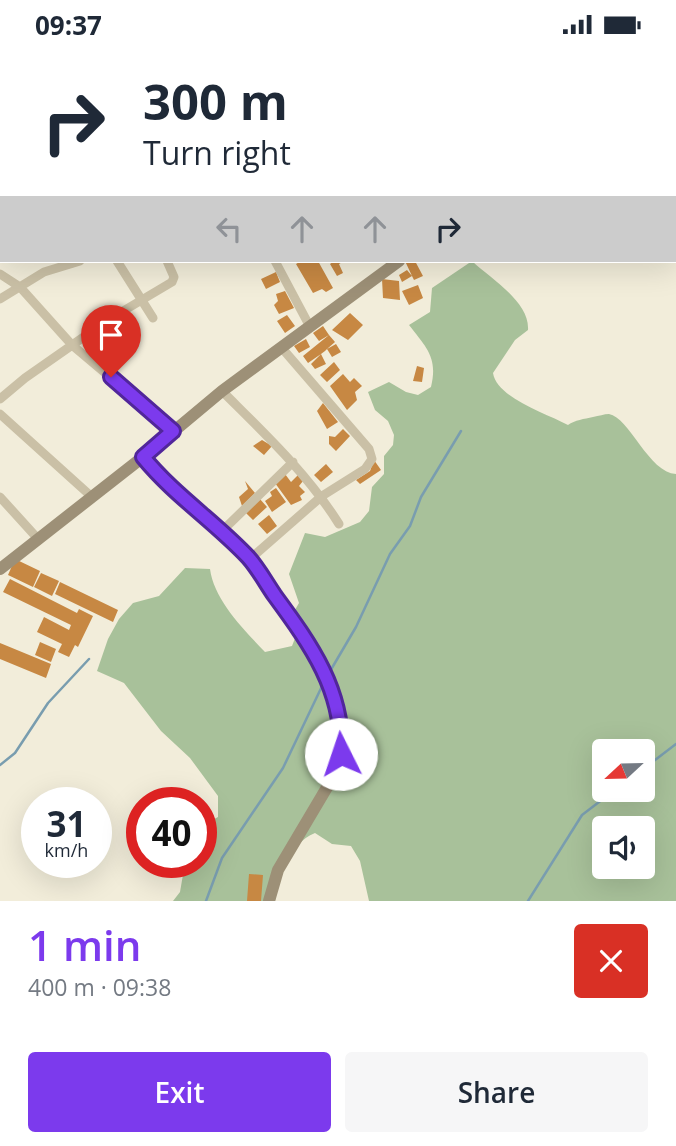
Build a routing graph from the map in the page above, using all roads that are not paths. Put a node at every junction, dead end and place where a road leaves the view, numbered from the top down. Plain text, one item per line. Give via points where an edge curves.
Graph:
1 (73, 263) edge
2 (118, 263) edge
3 (168, 263) edge
4 (276, 263) edge
5 (396, 263) edge
6 (0, 274) edge
7 (20, 287) junction
8 (0, 299) edge
9 (139, 299) junction
10 (153, 318) dead end
11 (309, 325) junction
12 (72, 345) junction
13 (281, 347) junction
14 (222, 391) junction
15 (0, 399) edge
16 (0, 414) edge
17 (173, 431) junction
18 (143, 457) junction
19 (293, 462) junction
20 (322, 496) junction
21 (0, 497) edge
22 (92, 497) junction
23 (339, 524) dead end
24 (222, 531) junction
25 (39, 540) junction
26 (250, 559) junction
27 (0, 569) edge
28 (269, 901) edge

1 - 7 street via 44,272
2 - 9 street
3 - 9 street via 174,280
4 - 11 street
5 - 11 street
6 - 7 street
7 - 8 street
7 - 12 street
9 - 10 street
9 - 12 street
11 - 13 street
12 - 15 street
12 - 17 street
13 - 14 street
13 - 20 street via 371,455 365,469
14 - 17 street
14 - 19 street
16 - 22 street
17 - 18 street
18 - 22 street
18 - 24 street
19 - 20 street
19 - 24 street
20 - 23 street
20 - 26 street
21 - 25 street
22 - 25 street
24 - 26 street
25 - 27 street
26 - 28 street via 324,670 342,735 341,754 325,792 278,870

